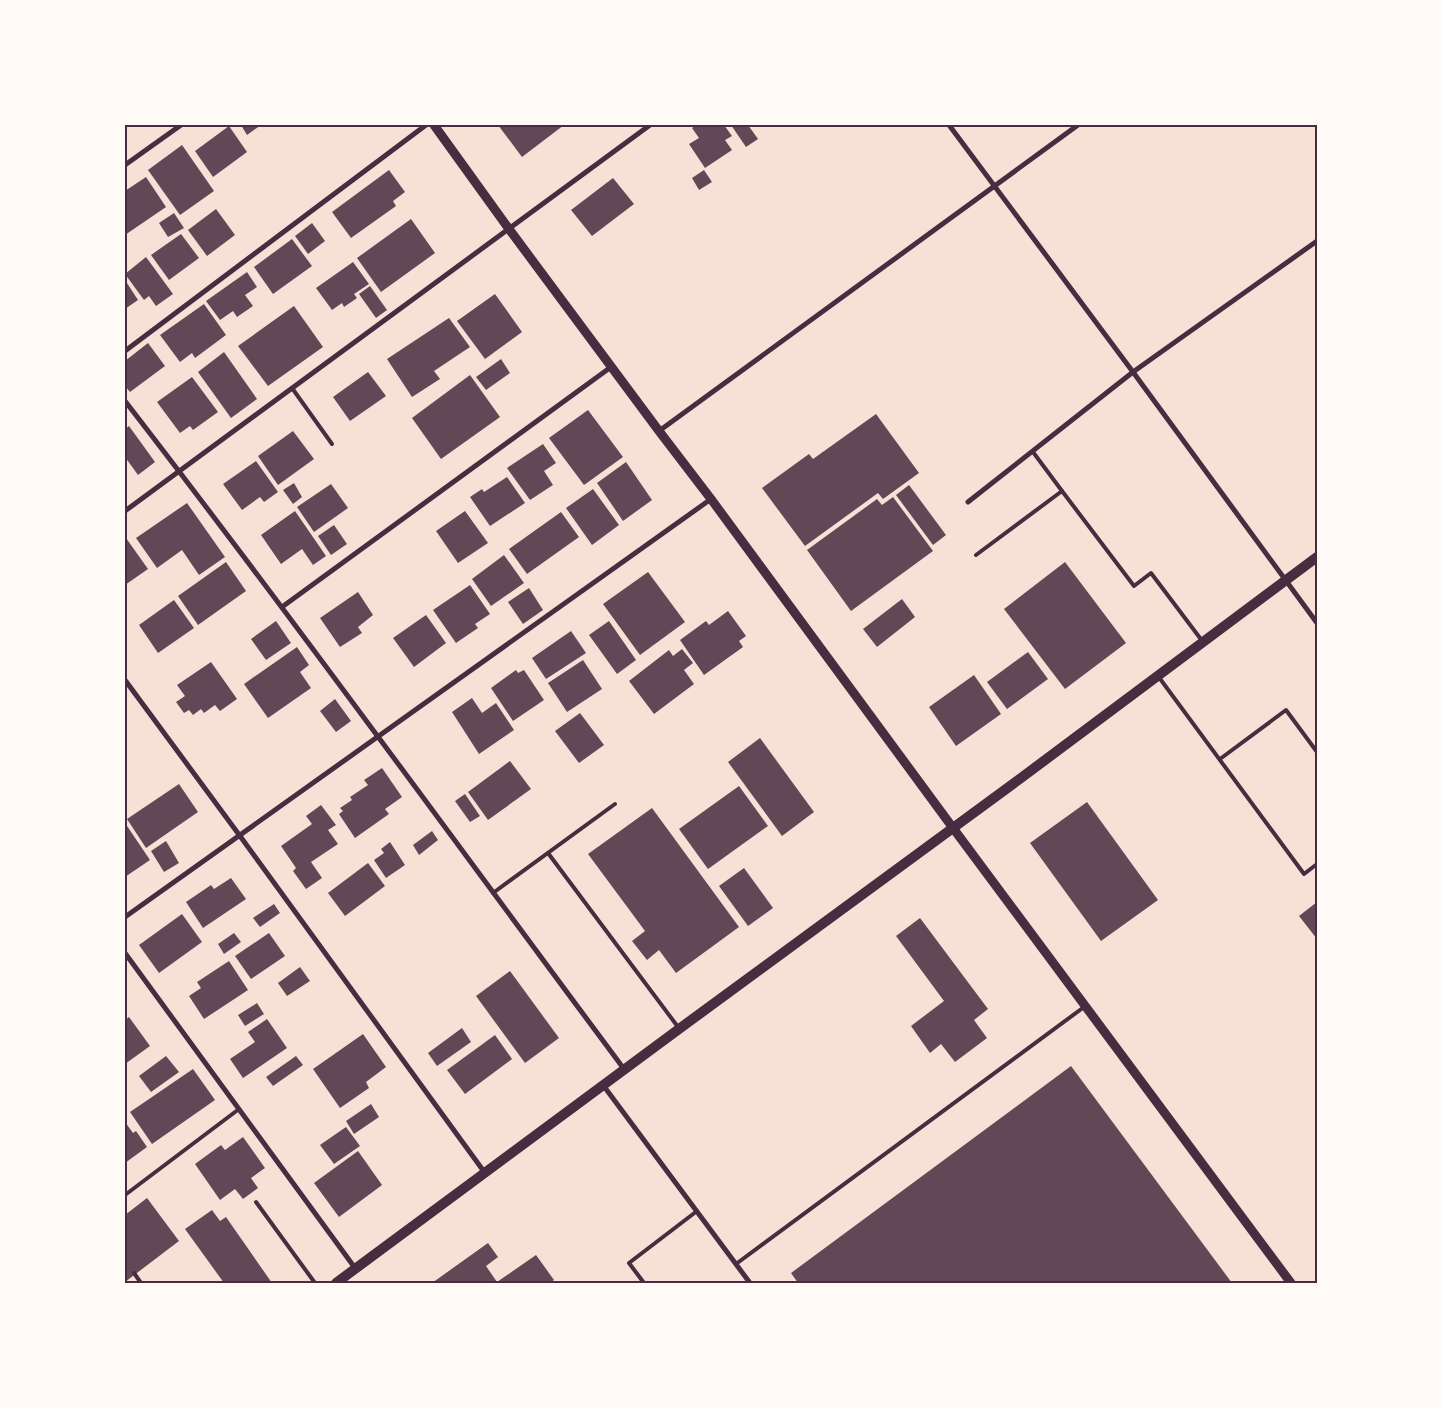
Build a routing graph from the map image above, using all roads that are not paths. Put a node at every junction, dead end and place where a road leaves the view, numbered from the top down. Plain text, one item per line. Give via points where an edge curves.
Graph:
1 (181, 125) edge
2 (426, 125) edge
3 (434, 125) edge
4 (650, 125) edge
5 (949, 125) edge
6 (1078, 125) edge
7 (125, 165) edge
8 (995, 187) junction
9 (509, 229) junction
10 (1317, 241) edge
11 (125, 351) edge
12 (611, 367) junction
13 (1133, 372) junction
14 (292, 388) junction
15 (125, 401) edge
16 (659, 432) junction
17 (332, 444) dead end
18 (1033, 452) junction
19 (179, 471) junction
20 (1062, 491) junction
21 (711, 499) junction
22 (968, 502) dead end
23 (125, 511) edge
24 (976, 555) dead end
25 (1317, 557) edge
26 (1286, 580) junction
27 (282, 607) junction
28 (1317, 623) edge
29 (1203, 642) junction
30 (1158, 676) junction
31 (125, 680) edge
32 (379, 736) junction
33 (1317, 752) edge
34 (1220, 759) junction
35 (615, 804) dead end
36 (953, 828) junction
37 (240, 836) junction
38 (548, 853) junction
39 (1317, 864) edge
40 (493, 893) junction
41 (125, 917) edge
42 (125, 953) edge
43 (1085, 1006) junction
44 (679, 1028) junction
45 (624, 1070) junction
46 (603, 1086) junction
47 (239, 1109) junction
48 (485, 1173) junction
49 (125, 1195) edge
50 (256, 1202) dead end
51 (697, 1212) junction
52 (736, 1264) junction
53 (356, 1269) junction
54 (134, 1273) dead end
55 (141, 1283) edge
56 (314, 1283) edge
57 (336, 1283) edge
58 (644, 1283) edge
59 (750, 1283) edge
60 (1291, 1283) edge

1 - 7 street
2 - 11 street
3 - 9 street
4 - 9 street
5 - 8 street
6 - 8 street
8 - 13 street
8 - 16 street
9 - 12 street
9 - 14 street
10 - 13 street
12 - 16 street
12 - 27 street
13 - 18 street
13 - 26 street
14 - 17 lane
14 - 19 street
15 - 19 street
16 - 21 street
18 - 20 lane
18 - 22 street
19 - 23 street
19 - 27 street
20 - 24 lane
20 - 29 lane via 1134,586 1151,573
21 - 32 street
21 - 36 street
25 - 26 main road
26 - 28 street
26 - 29 main road
27 - 32 street
29 - 30 main road
30 - 34 lane
30 - 36 main road
31 - 37 street
32 - 37 street
32 - 40 street
33 - 34 lane via 1286,710
34 - 39 lane via 1304,874
35 - 38 lane
36 - 43 street
36 - 44 main road
37 - 41 street
37 - 48 street
38 - 40 lane
38 - 44 lane
40 - 45 street
42 - 47 street
43 - 52 lane
43 - 60 street
44 - 45 main road
45 - 46 main road
46 - 48 main road
46 - 51 street
47 - 49 lane
47 - 53 street
48 - 53 main road
50 - 56 lane
51 - 52 street
51 - 58 lane via 629,1263
52 - 59 street
53 - 57 main road
54 - 55 lane

